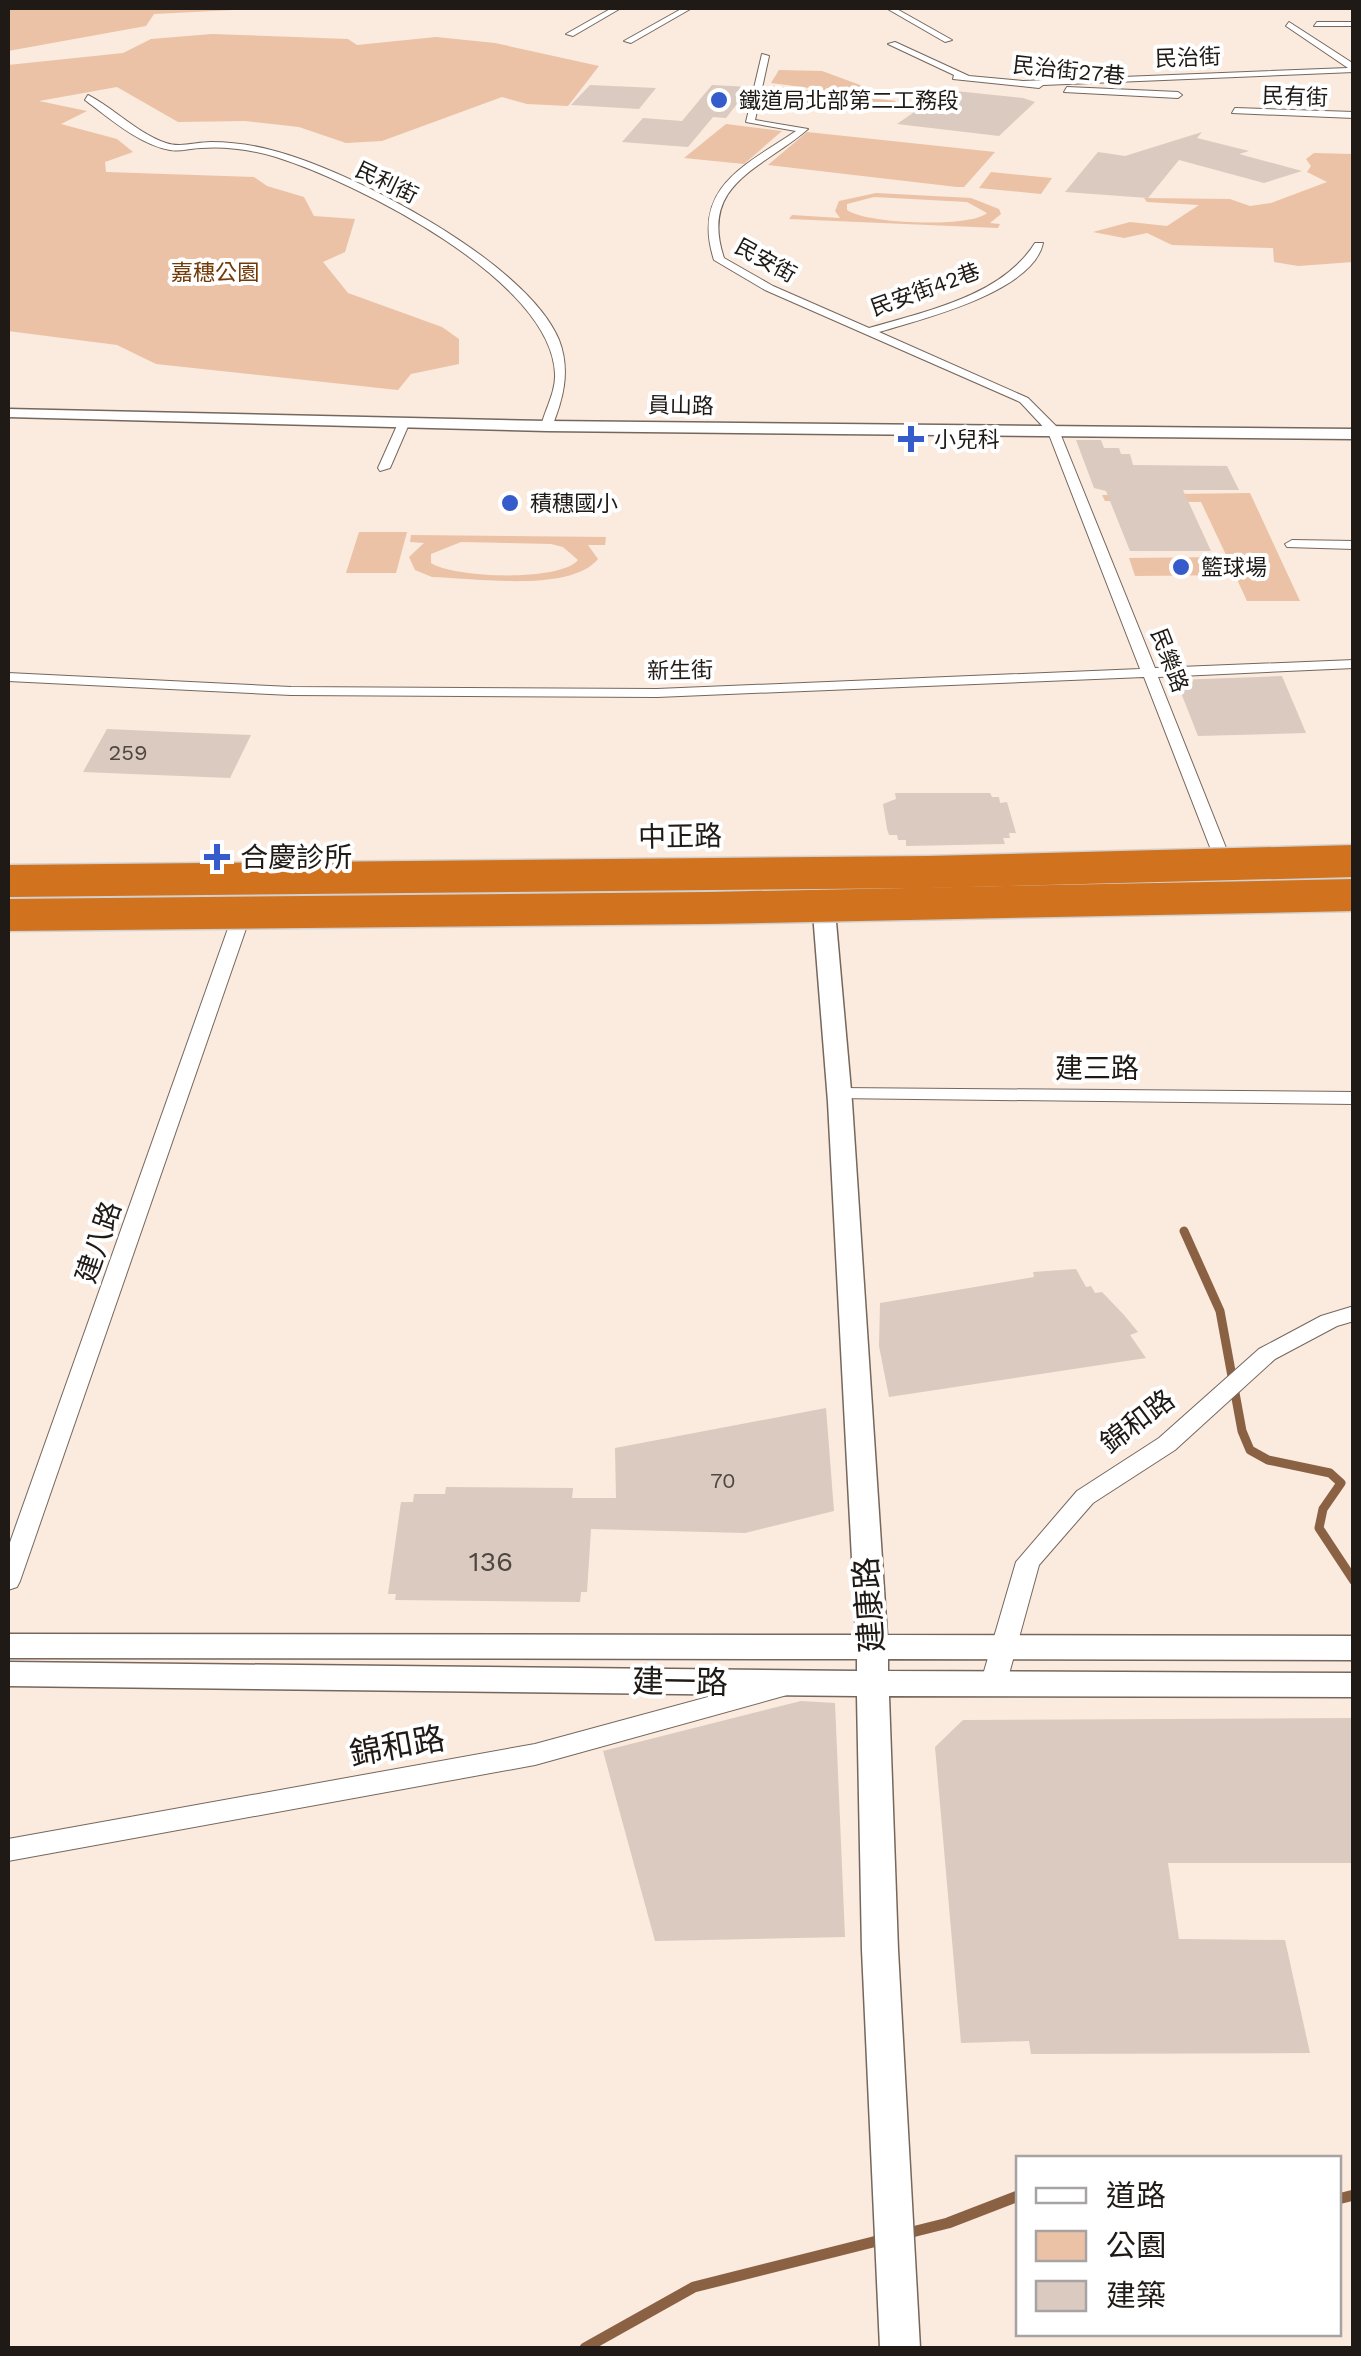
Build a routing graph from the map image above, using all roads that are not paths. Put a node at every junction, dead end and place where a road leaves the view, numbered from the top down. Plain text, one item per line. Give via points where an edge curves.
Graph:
1 (618, 8) edge
2 (688, 8) edge
3 (890, 8) edge
4 (1289, 24) dead end
5 (1317, 24) dead end
6 (1354, 24) edge
7 (570, 34) dead end
8 (948, 40) dead end
9 (628, 41) dead end
10 (892, 44) dead end
11 (1320, 45) junction
12 (1337, 46) dead end
13 (765, 56) dead end
14 (1354, 69) edge
15 (1025, 83) junction
16 (1178, 95) dead end
17 (88, 98) dead end
18 (1235, 111) dead end
19 (1354, 115) edge
20 (1040, 245) dead end
21 (868, 332) junction
22 (8, 413) edge
23 (403, 424) junction
24 (547, 426) junction
25 (1054, 431) junction
26 (1354, 434) edge
27 (384, 468) dead end
28 (1292, 544) dead end
29 (1354, 545) edge
30 (1354, 664) edge
31 (1151, 672) junction
32 (8, 677) edge
33 (1354, 850) edge
34 (1221, 854) junction
35 (1354, 861) edge
36 (8, 871) edge
37 (1354, 878) edge
38 (8, 881) edge
39 (1231, 882) junction
40 (822, 890) junction
41 (1354, 895) edge
42 (1354, 905) edge
43 (1240, 908) junction
44 (8, 915) edge
45 (240, 920) junction
46 (8, 927) edge
47 (840, 1094) junction
48 (1354, 1098) edge
49 (1354, 1313) edge
50 (8, 1581) edge
51 (8, 1646) edge
52 (872, 1648) junction
53 (1354, 1648) edge
54 (1005, 1649) junction
55 (8, 1674) edge
56 (793, 1684) junction
57 (873, 1684) junction
58 (993, 1684) junction
59 (1354, 1685) edge
60 (8, 1850) edge
61 (900, 2348) edge

1 - 7 street
2 - 9 street
3 - 8 street
4 - 11 street
5 - 6 street
10 - 15 street, 民治街27巷 via 961,77
11 - 12 street
11 - 14 street
13 - 21 street, 民安街 via 750,122 804,130 716,197 716,253 769,288
14 - 15 street, 民治街
15 - 16 street, 民治街27巷
17 - 24 street, 民利街 via 168,148 205,144 286,157 440,231 542,319 561,372
18 - 19 street, 民有街
20 - 21 street, 民安街42巷 via 1032,260 987,290
21 - 25 street, 民安街 via 1024,400
22 - 23 street, 員山路
23 - 24 street, 員山路
23 - 27 street
24 - 25 street, 員山路
25 - 26 street, 員山路
25 - 31 street, 民樂路
28 - 29 street
30 - 31 street, 新生街
31 - 32 street, 新生街 via 657,693 291,690
31 - 34 street, 民樂路
33 - 34 main road, 中正路
34 - 39 street, 民樂路
34 - 40 main road, 中正路
35 - 38 highway, bridge
36 - 40 main road, 中正路
37 - 39 main road
39 - 40 main road
39 - 43 street, 民樂路
40 - 43 main road, 中正路
40 - 45 main road, 中正路
40 - 47 street, 建康路
41 - 44 highway, bridge
42 - 43 main road, 中正路
45 - 46 main road, 中正路
45 - 50 street, 建八路
47 - 48 street, 建三路
47 - 52 street, 建康路
49 - 54 street, 錦和路 via 1267,1354 1167,1444 1085,1497 1028,1562
51 - 52 street, 建一路
52 - 54 street, 建一路
52 - 57 street, 建康路
53 - 54 street, 建一路
54 - 58 street, 錦和路
55 - 56 street, 建一路
56 - 57 street, 建一路
56 - 60 street, 錦和路 via 504,1762
57 - 58 street, 建一路
57 - 61 street, 建康路
58 - 59 street, 建一路

